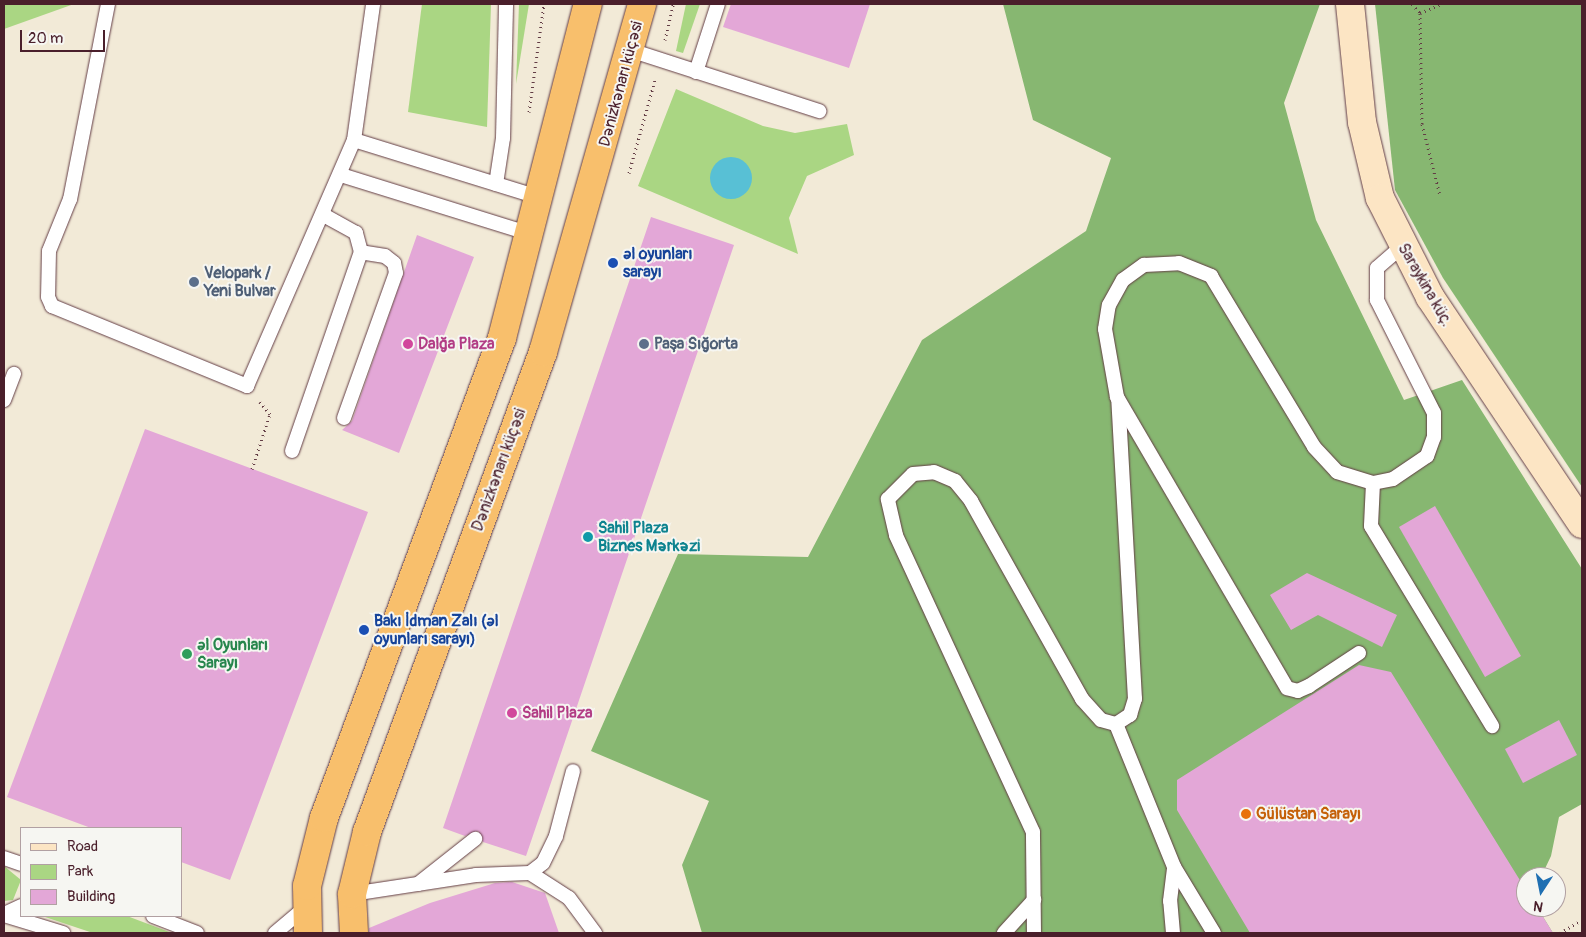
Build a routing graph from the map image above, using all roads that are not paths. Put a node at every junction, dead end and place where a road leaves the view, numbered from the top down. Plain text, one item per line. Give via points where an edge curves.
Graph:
1 (108, 4) edge
2 (373, 4) edge
3 (506, 4) edge
4 (588, 4) edge
5 (642, 4) edge
6 (718, 4) edge
7 (1350, 8) edge
8 (630, 50) junction
9 (696, 72) junction
10 (819, 111) dead end
11 (354, 140) junction
12 (341, 174) junction
13 (496, 184) junction
14 (541, 198) junction
15 (323, 215) junction
16 (531, 234) junction
17 (1402, 246) junction
18 (361, 252) junction
19 (14, 374) dead end
20 (1118, 397) junction
21 (4, 400) edge
22 (344, 418) dead end
23 (292, 451) dead end
24 (1373, 483) junction
25 (1582, 524) edge
26 (1359, 654) dead end
27 (1116, 724) junction
28 (1492, 726) dead end
29 (573, 771) dead end
30 (475, 839) dead end
31 (4, 858) edge
32 (20, 864) edge
33 (1174, 867) junction
34 (530, 873) junction
35 (417, 885) junction
36 (352, 894) junction
37 (1034, 900) junction
38 (20, 906) edge
39 (4, 914) edge
40 (155, 917) edge
41 (306, 921) edge
42 (63, 933) edge
43 (197, 933) edge
44 (275, 933) edge
45 (354, 933) edge
46 (595, 933) edge
47 (1004, 933) edge
48 (1034, 933) edge
49 (1172, 933) edge
50 (1214, 933) edge

1 - 15 lane via 70,199 49,251 48,297 52,306 247,386
2 - 11 lane
3 - 13 lane via 502,138
4 - 14 highway
5 - 8 highway, Dənizkənarı küçəsi
6 - 9 lane
7 - 17 street, Saraykina küç. via 1369,164
8 - 9 lane
8 - 36 highway, Dənizkənarı küçəsi via 543,352 367,832
9 - 10 lane
11 - 12 lane
11 - 13 lane
12 - 15 lane
12 - 16 lane
13 - 14 lane
14 - 16 highway
15 - 18 lane via 356,233
16 - 41 highway via 502,338 324,818
17 - 24 lane via 1377,268 1377,300 1434,413 1434,436 1427,456 1415,468 1394,479
17 - 25 street, Saraykina küç. via 1430,297
18 - 22 lane via 385,256 394,263 396,273
18 - 23 lane
19 - 21 lane
20 - 24 lane via 1105,329 1109,305 1123,280 1144,265 1179,262 1211,276 1314,447 1337,472
20 - 26 lane via 1287,688 1298,691 1310,686
20 - 27 lane via 1135,699 1130,715
24 - 28 lane via 1371,526
27 - 33 lane
27 - 37 lane via 1101,720 1082,699 971,501 955,482 934,472 912,474 896,486 888,499 896,535 1033,832
29 - 34 lane via 556,836 543,863
30 - 35 lane
31 - 32 lane
33 - 49 lane via 1170,901
33 - 50 lane
34 - 35 lane via 476,875
34 - 46 lane via 569,898
35 - 36 lane
36 - 45 highway, Dənizkənarı küçəsi
37 - 47 lane
37 - 48 lane
38 - 39 lane
39 - 42 lane
40 - 43 lane
41 - 44 lane

